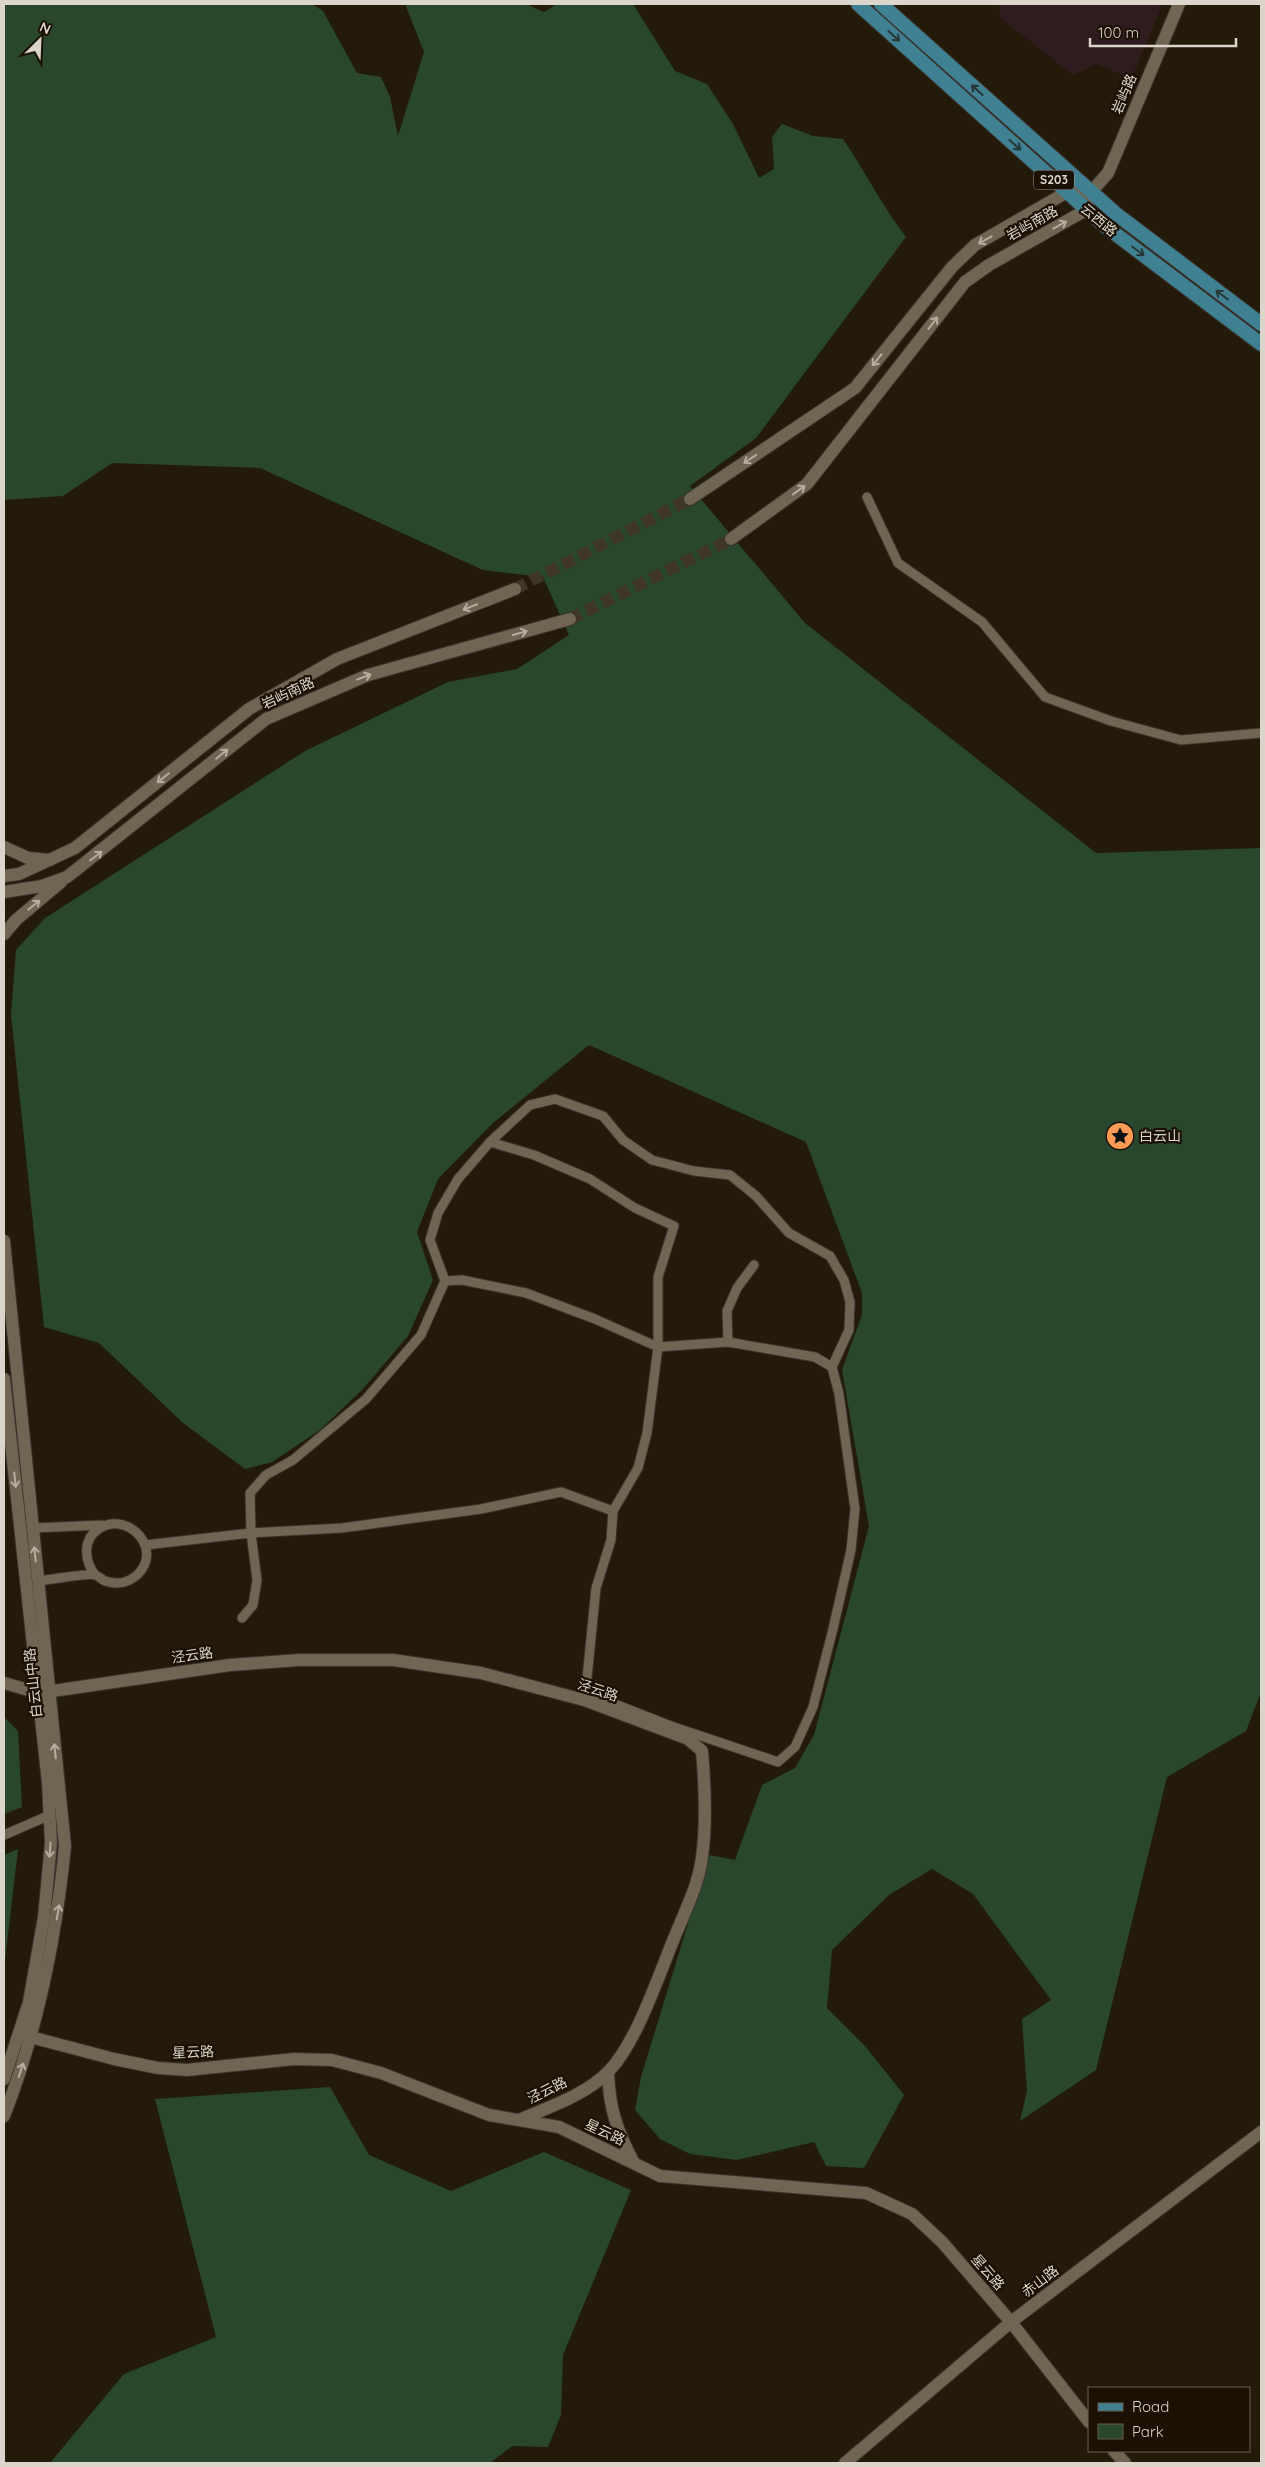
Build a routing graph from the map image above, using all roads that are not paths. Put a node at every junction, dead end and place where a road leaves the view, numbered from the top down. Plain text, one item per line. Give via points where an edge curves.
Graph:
1 (858, 4) edge
2 (881, 4) edge
3 (1179, 4) edge
4 (1067, 192) junction
5 (1091, 192) junction
6 (1086, 210) junction
7 (1261, 324) edge
8 (1261, 344) edge
9 (867, 497) dead end
10 (690, 499) tunnel mouth
11 (731, 539) tunnel mouth
12 (515, 589) tunnel mouth
13 (570, 619) tunnel mouth
14 (1261, 733) edge
15 (4, 847) edge
16 (50, 860) junction
17 (4, 876) edge
18 (67, 877) junction
19 (4, 892) edge
20 (4, 934) edge
21 (490, 1142) junction
22 (4, 1241) edge
23 (754, 1264) dead end
24 (445, 1281) junction
25 (728, 1342) junction
26 (658, 1347) junction
27 (832, 1367) junction
28 (4, 1379) edge
29 (613, 1511) junction
30 (105, 1525) junction
31 (33, 1528) junction
32 (251, 1533) junction
33 (145, 1545) junction
34 (95, 1575) junction
35 (38, 1581) junction
36 (242, 1618) dead end
37 (4, 1683) edge
38 (44, 1692) junction
39 (586, 1697) junction
40 (50, 1815) junction
41 (4, 1835) edge
42 (18, 2034) junction
43 (31, 2037) junction
44 (608, 2072) junction
45 (4, 2080) edge
46 (4, 2116) edge
47 (519, 2120) junction
48 (1261, 2132) edge
49 (634, 2163) junction
50 (1011, 2322) junction
51 (1088, 2421) edge
52 (1115, 2452) edge
53 (844, 2463) edge
54 (1125, 2463) edge

1 -> 4 main road, 云西路 / S203
5 -> 2 main road, 云西路 / S203
3 - 5 main road, 岩屿路 via 1108,173
4 - 5 main road, 岩屿南路
4 - 6 main road, 云西路 / S203
4 -> 10 main road, 岩屿南路 via 975,245 952,267 855,388
5 - 6 main road
7 -> 5 main road, 云西路 / S203
6 -> 8 main road, 云西路 / S203
11 -> 6 main road, 岩屿南路 via 807,484 966,282 989,264
9 - 14 street via 898,562 982,622 1046,697 1111,721 1181,740
12 -> 16 main road, 岩屿南路 via 337,658 281,690 250,709 75,848
18 -> 13 main road, 岩屿南路 via 266,719 368,675
15 - 16 main road via 28,858
16 - 17 main road, 岩屿南路 via 19,874
18 - 19 main road, 岩屿南路 via 42,886
20 -> 18 main road
21 - 24 street via 458,1179 438,1214 430,1240
21 - 26 street via 534,1155 590,1179 636,1208 674,1226 658,1277
21 - 27 street via 530,1105 556,1099 603,1116 623,1140 652,1160 694,1171 730,1175 756,1196 789,1233 830,1256 844,1280 850,1302 849,1330
22 - 31 main road, 白云山中路
23 - 25 street via 726,1310
24 - 26 street via 462,1280 526,1293
24 - 32 street via 421,1335 366,1399 293,1460 266,1476 250,1493
25 - 26 street
25 - 27 street via 815,1357
26 - 29 street via 647,1433 638,1468
27 - 39 street via 855,1509 852,1542 813,1707 795,1747 778,1762
28 -> 38 main road, 白云山中路
29 - 32 street via 561,1492 481,1510 342,1528
29 - 39 street via 611,1540 596,1588
30 - 31 street
30 - 33 street via 129,1526 141,1536
30 - 34 street via 90,1538 87,1547 89,1567
35 -> 31 main road, 白云山中路
32 - 33 street
32 - 36 street via 257,1580 253,1605
33 - 34 street via 144,1564 132,1579 113,1583
34 - 35 street
35 - 38 main road, 白云山中路
37 - 38 main road
38 - 39 main road, 泾云路 via 230,1665 299,1660 393,1660 480,1673
38 - 40 main road, 白云山中路
43 -> 38 main road, 白云山中路 via 58,1909 65,1846
39 - 44 main road, 泾云路 via 688,1739 702,1751 706,1788 702,1858 692,1893 650,1998 623,2053
40 - 41 street
40 -> 42 main road, 白云山中路 via 51,1843 44,1917 29,2002
42 - 43 main road, 星云路
42 - 45 main road, 白云山中路
46 -> 43 main road, 白云山中路
43 - 47 main road, 星云路 via 158,2068 187,2070 294,2059 332,2060 381,2073 489,2115
44 - 47 main road, 泾云路 via 569,2098
44 - 49 main road via 609,2099 619,2134
47 - 49 main road, 星云路 via 559,2127
48 - 50 main road, 赤山路
49 - 50 main road, 星云路 via 660,2176 866,2194 912,2214 942,2242
50 - 51 main road, 星云路
50 - 53 main road, 赤山路
52 - 54 main road

